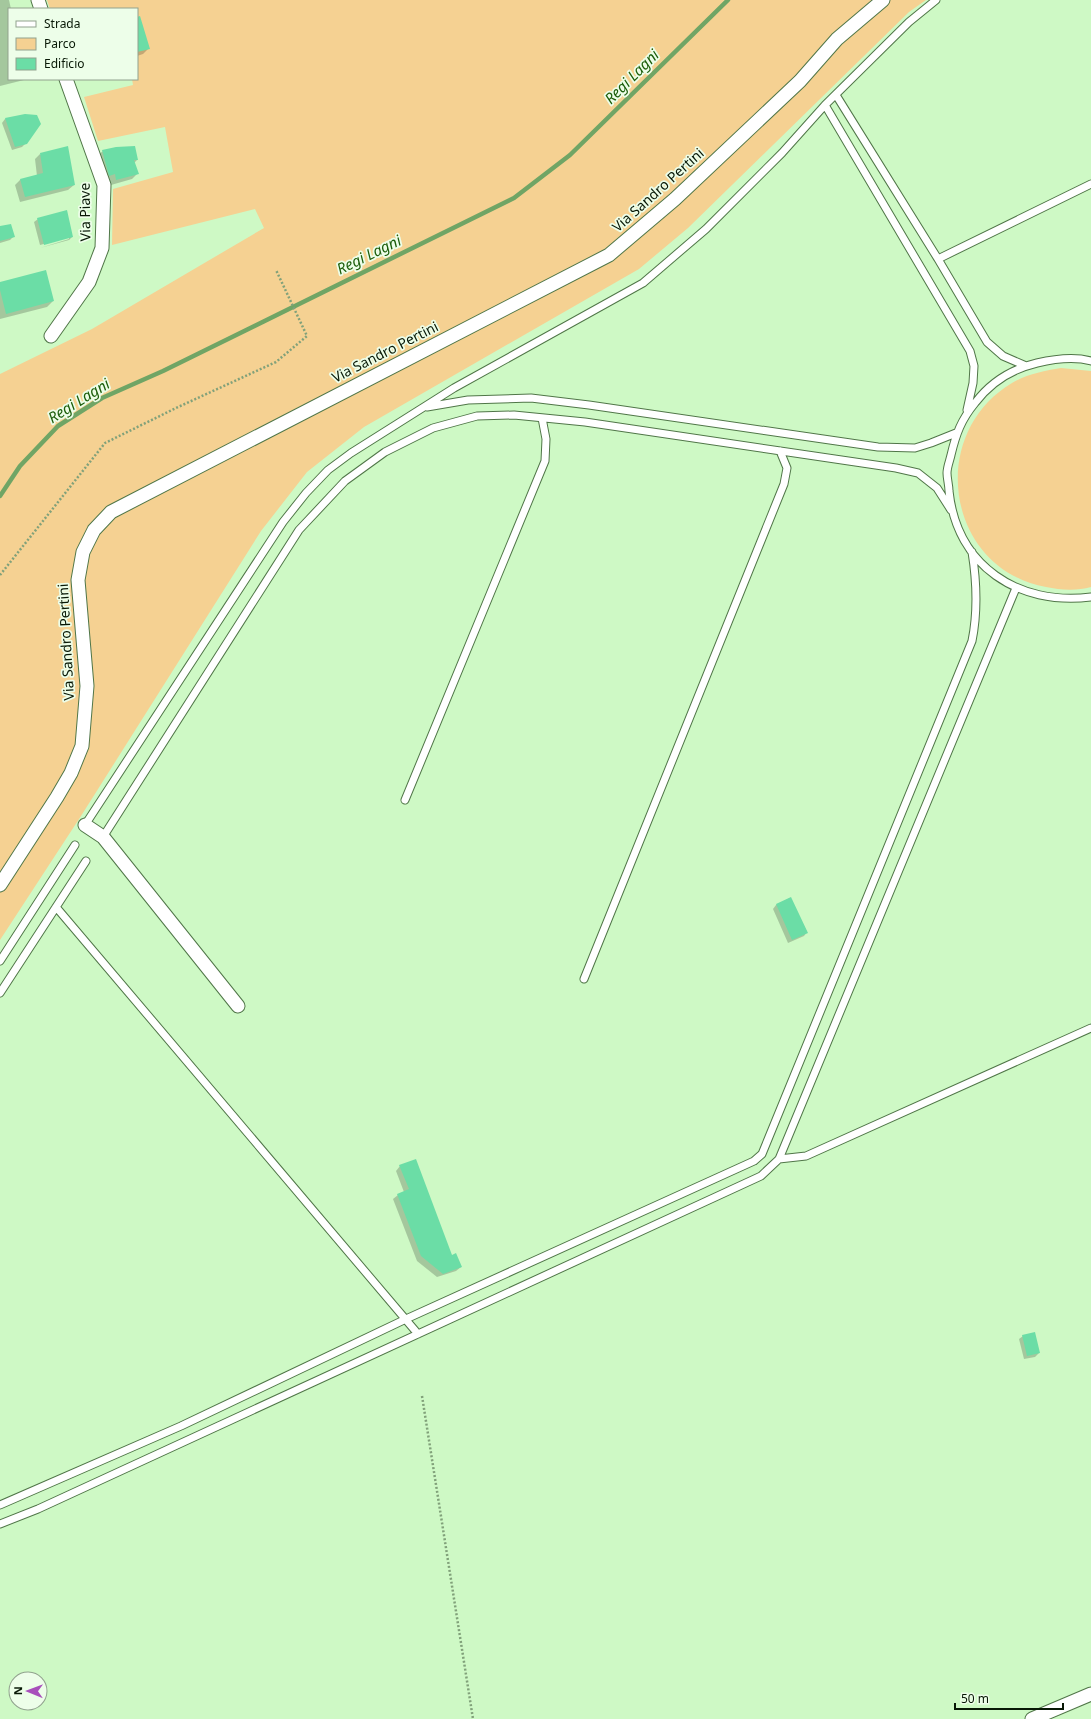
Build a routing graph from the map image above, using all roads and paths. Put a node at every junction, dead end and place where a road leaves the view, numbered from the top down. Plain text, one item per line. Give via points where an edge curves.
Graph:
1 (883, 0) edge
2 (936, 0) edge
3 (66, 80) edge
4 (836, 95) junction
5 (825, 105) junction
6 (1091, 184) edge
7 (938, 259) junction
8 (276, 270) dead end
9 (50, 336) dead end
10 (1091, 361) edge
11 (1026, 366) junction
12 (423, 408) junction
13 (966, 413) junction
14 (542, 418) junction
15 (956, 434) junction
16 (780, 451) junction
17 (951, 510) junction
18 (972, 552) junction
19 (0, 575) edge
20 (1016, 588) junction
21 (1091, 597) edge
22 (405, 800) dead end
23 (85, 825) joint
24 (103, 837) junction
25 (74, 844) dead end
26 (86, 861) dead end
27 (0, 885) edge
28 (56, 907) junction
29 (0, 960) edge
30 (584, 979) dead end
31 (0, 993) edge
32 (238, 1006) dead end
33 (1091, 1028) edge
34 (780, 1160) junction
35 (406, 1319) junction
36 (418, 1334) junction
37 (422, 1396) dead end
38 (0, 1505) edge
39 (0, 1524) edge
40 (1091, 1694) edge
41 (473, 1719) edge
42 (1032, 1719) edge

1 - 27 street, Via Sandro Pertini via 837,39 800,80 675,199 608,255 111,512 94,530 83,552 78,580 87,686 82,746 71,773 57,797
2 - 4 lane via 908,22
3 - 9 street, Via Piave via 104,184 102,248 89,282
4 - 5 lane
4 - 7 lane
5 - 12 lane via 782,153 706,229 643,283 454,388
5 - 13 lane via 970,350 974,366 973,383
6 - 7 lane
7 - 11 lane via 987,342 1003,356
8 - 19 path via 307,336 276,362 105,443
10 - 11 lane via 1055,359
11 - 13 lane via 1003,377 982,393
12 - 15 lane via 468,400 531,398 878,447 915,448
12 - 23 lane via 351,453 328,470 306,493 283,522
13 - 15 lane
14 - 16 lane
14 - 22 lane via 546,439 545,461
14 - 24 lane via 514,415 477,416 433,428 386,452 345,481 299,530
15 - 17 lane via 947,472
16 - 17 lane via 918,473 937,488
16 - 30 lane via 787,468 784,484
17 - 18 lane
18 - 20 lane via 992,573
18 - 35 lane via 977,605 972,641 762,1154 754,1161
20 - 21 lane via 1040,596 1065,600
20 - 34 lane
23 - 24 street
24 - 32 street
25 - 29 lane
26 - 28 lane
28 - 31 lane
28 - 35 lane
33 - 34 lane via 806,1156
34 - 36 lane via 761,1176
35 - 36 lane
35 - 38 lane via 181,1426
36 - 39 lane via 38,1509
37 - 41 path
40 - 42 street

